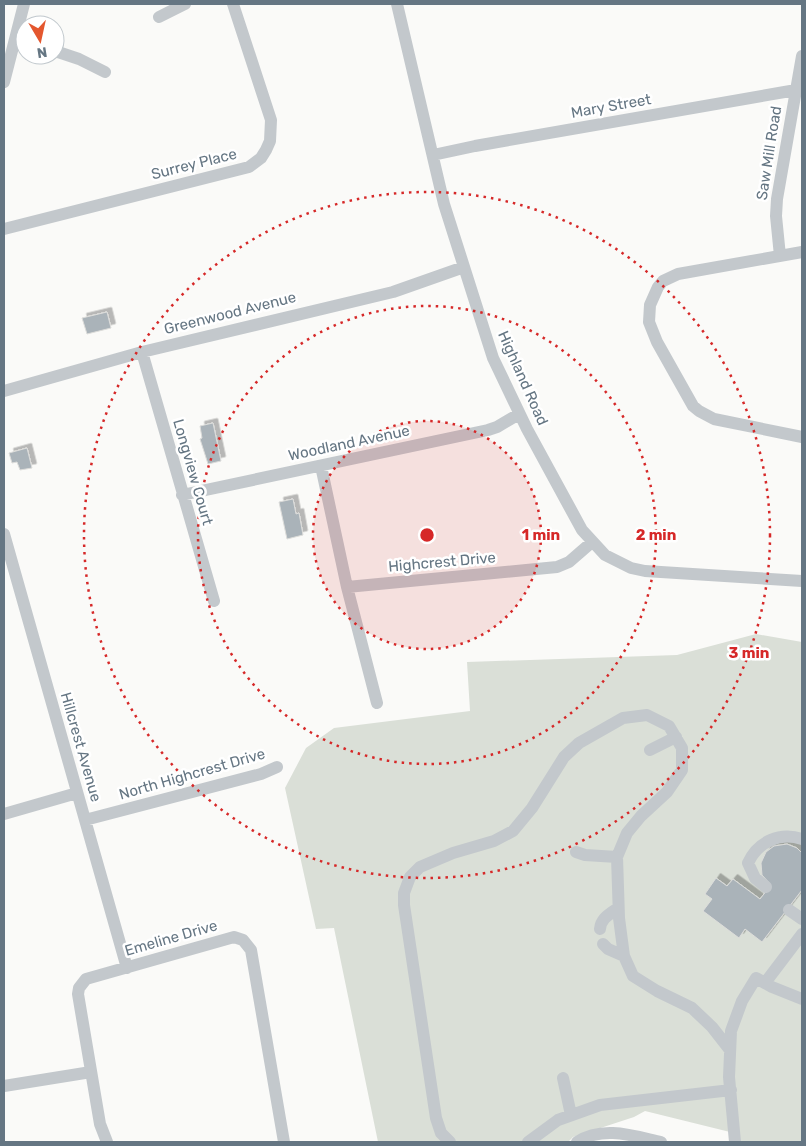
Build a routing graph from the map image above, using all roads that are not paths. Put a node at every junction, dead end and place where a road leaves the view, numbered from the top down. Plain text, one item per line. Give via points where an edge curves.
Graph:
1 (185, 4) edge
2 (233, 4) edge
3 (397, 4) edge
4 (159, 17) dead end
5 (15, 53) edge
6 (65, 54) edge
7 (802, 56) edge
8 (105, 72) dead end
9 (4, 82) edge
10 (796, 90) junction
11 (433, 156) junction
12 (4, 229) edge
13 (802, 252) edge
14 (780, 256) junction
15 (464, 267) junction
16 (142, 352) junction
17 (4, 391) edge
18 (520, 414) junction
19 (802, 437) edge
20 (321, 466) junction
21 (182, 495) junction
22 (5, 540) edge
23 (592, 542) junction
24 (802, 581) edge
25 (347, 587) junction
26 (214, 601) dead end
27 (377, 703) dead end
28 (676, 736) junction
29 (650, 750) dead end
30 (278, 767) dead end
31 (77, 792) junction
32 (4, 814) edge
33 (85, 820) junction
34 (802, 839) edge
35 (576, 852) dead end
36 (616, 857) junction
37 (766, 887) dead end
38 (618, 908) junction
39 (789, 910) dead end
40 (802, 919) edge
41 (600, 929) dead end
42 (802, 934) edge
43 (603, 944) dead end
44 (624, 956) junction
45 (127, 968) junction
46 (765, 983) junction
47 (802, 999) edge
48 (730, 1050) junction
49 (91, 1072) junction
50 (563, 1078) dead end
51 (4, 1086) edge
52 (731, 1090) junction
53 (571, 1115) junction
54 (107, 1142) edge
55 (284, 1142) edge
56 (450, 1142) edge
57 (528, 1142) edge
58 (577, 1142) edge
59 (661, 1142) edge
60 (735, 1142) edge

1 - 4 street
2 - 12 street, Surrey Place via 271,120 270,141 261,158 250,167
3 - 11 street, Highland Road
5 - 9 street
6 - 8 street
7 - 10 street, Saw Mill Road
10 - 11 street, Mary Street
10 - 14 street, Saw Mill Road via 777,199
11 - 15 street, Highland Road
13 - 14 street
14 - 19 street via 688,271 670,277 658,288 650,305 649,322 688,399 699,412 714,419
15 - 16 street, Greenwood Avenue via 393,292
15 - 18 street, Highland Road via 494,358
16 - 17 street, Greenwood Avenue
16 - 21 street, Longview Court
18 - 20 street, Woodland Avenue via 488,430
18 - 23 street, Highland Road via 582,530
20 - 21 street, Woodland Avenue
20 - 25 street
21 - 26 street, Longview Court
22 - 31 street, Hillcrest Avenue
23 - 24 street, Highland Road via 618,563 645,571
23 - 25 street, Highcrest Drive via 569,562 557,566
25 - 27 street
28 - 29 street
28 - 36 street via 682,748 682,770 667,792 627,832
28 - 56 street via 669,726 646,715 623,718 579,743 564,757 532,808 513,831 420,867 410,877 404,893 404,905 439,1096 436,1118 440,1133
30 - 33 street, North Highcrest Drive
31 - 32 street
31 - 33 street, Hillcrest Avenue
33 - 45 street, Hillcrest Avenue
34 - 37 street via 780,836 763,844 752,855 748,863 756,878
35 - 36 street
36 - 38 street
38 - 41 street via 605,917
38 - 44 street
39 - 40 street
42 - 46 street
43 - 44 street
44 - 48 street via 633,976 692,1008
45 - 49 street, Emeline Drive via 86,979 79,988
45 - 55 street, Emeline Drive via 234,937 248,944
46 - 47 street
46 - 48 street via 756,978 742,1001 731,1031
48 - 52 street
49 - 51 street
49 - 54 street, Emeline Drive via 100,1124
50 - 53 street
52 - 53 street via 600,1105
52 - 60 street
53 - 57 street via 558,1120
58 - 59 street via 613,1132

